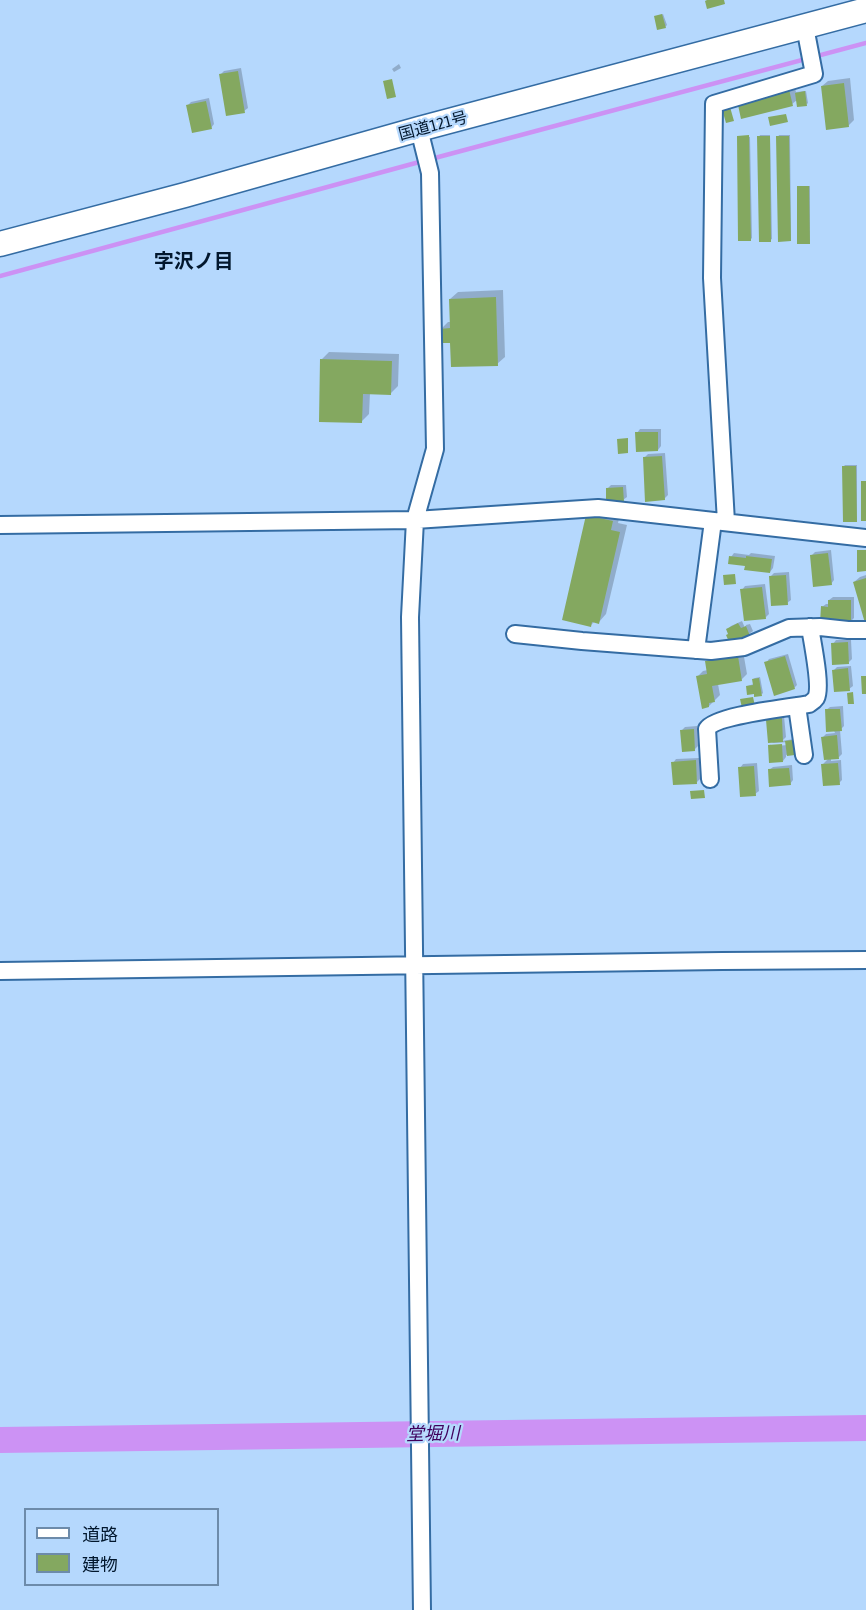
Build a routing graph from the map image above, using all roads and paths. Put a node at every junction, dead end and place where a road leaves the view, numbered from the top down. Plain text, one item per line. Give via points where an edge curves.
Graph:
1 (866, 10) edge
2 (805, 27) junction
3 (419, 129) junction
4 (0, 244) edge
5 (415, 520) junction
6 (720, 521) junction
7 (0, 525) edge
8 (866, 538) edge
9 (810, 627) junction
10 (866, 630) edge
11 (515, 634) dead end
12 (696, 650) junction
13 (797, 706) junction
14 (804, 755) dead end
15 (710, 779) dead end
16 (866, 960) edge
17 (414, 965) junction
18 (0, 972) edge
19 (422, 1610) edge

1 - 2 highway, 国道121号
2 - 3 highway, 国道121号
2 - 6 street via 814,74 714,104 712,279
3 - 4 highway, 国道121号
3 - 5 street via 430,173 435,449
5 - 6 street via 598,508
5 - 7 street
5 - 17 street via 410,617
6 - 8 street
6 - 12 street
9 - 10 street
9 - 12 street via 789,628 744,647
9 - 13 street via 817,695 809,704
11 - 12 street
13 - 14 street
13 - 15 street via 709,725 706,729
16 - 17 street
17 - 18 street
17 - 19 street

